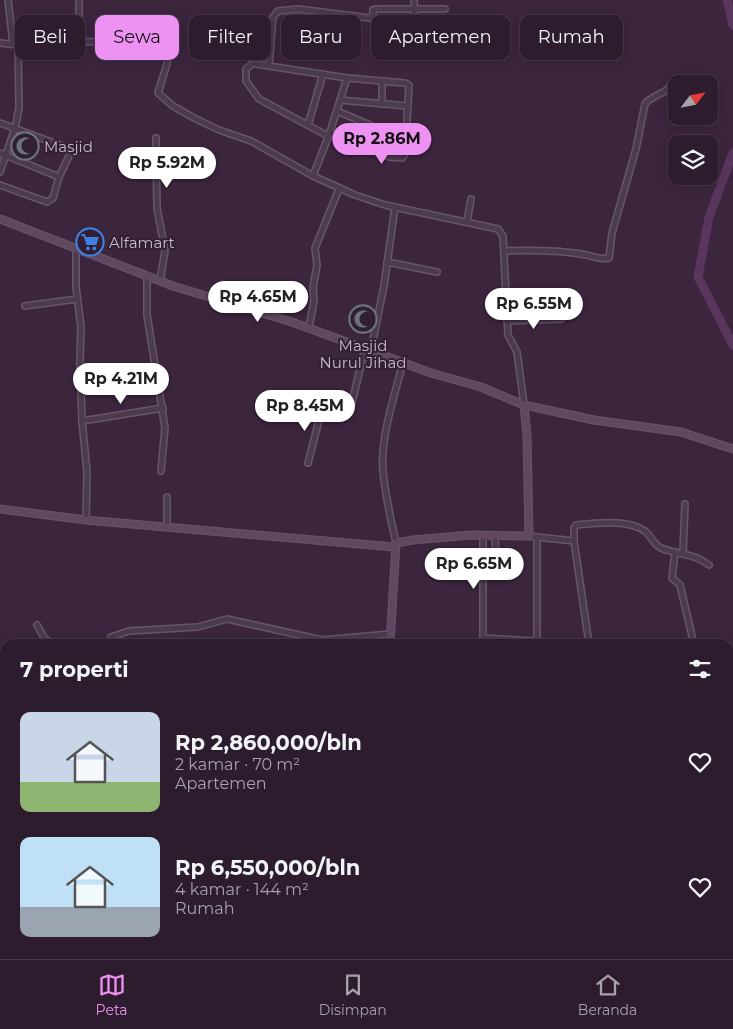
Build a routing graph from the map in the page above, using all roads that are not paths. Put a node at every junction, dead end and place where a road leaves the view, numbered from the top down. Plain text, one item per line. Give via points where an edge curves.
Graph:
1 (8, 0) edge
2 (79, 0) edge
3 (414, 0) edge
4 (414, 9) junction
5 (445, 9) dead end
6 (79, 15) edge
7 (414, 15) edge
8 (15, 38) edge
9 (85, 41) edge
10 (0, 43) edge
11 (15, 44) edge
12 (17, 60) edge
13 (269, 66) junction
14 (323, 74) junction
15 (347, 78) junction
16 (382, 81) junction
17 (668, 91) edge
18 (340, 100) junction
19 (382, 104) junction
20 (407, 106) junction
21 (337, 111) junction
22 (0, 123) edge
23 (308, 125) junction
24 (15, 128) junction
25 (329, 134) junction
26 (156, 138) dead end
27 (369, 149) junction
28 (0, 153) edge
29 (6, 155) junction
30 (0, 172) edge
31 (313, 176) junction
32 (59, 177) junction
33 (0, 185) edge
34 (339, 189) junction
35 (471, 199) dead end
36 (395, 207) junction
37 (0, 219) edge
38 (467, 222) junction
39 (76, 249) junction
40 (504, 251) junction
41 (387, 262) junction
42 (437, 272) dead end
43 (147, 276) junction
44 (160, 281) junction
45 (77, 300) junction
46 (25, 306) dead end
47 (561, 319) dead end
48 (506, 321) junction
49 (310, 328) junction
50 (368, 349) junction
51 (403, 362) junction
52 (524, 405) junction
53 (163, 408) junction
54 (82, 421) junction
55 (733, 449) edge
56 (308, 463) dead end
57 (161, 471) dead end
58 (167, 497) dead end
59 (685, 504) dead end
60 (0, 509) edge
61 (86, 520) junction
62 (168, 527) junction
63 (483, 536) junction
64 (495, 536) junction
65 (528, 536) junction
66 (537, 537) junction
67 (574, 541) junction
68 (395, 545) junction
69 (675, 552) junction
70 (683, 553) junction
71 (496, 557) dead end
72 (709, 564) dead end
73 (37, 625) dead end
74 (390, 634) junction
75 (692, 636) dead end
76 (45, 639) edge
77 (110, 639) edge
78 (317, 639) edge
79 (333, 639) edge
80 (390, 639) edge
81 (483, 639) edge
82 (537, 639) edge
83 (588, 639) edge

1 - 8 street
2 - 6 street
3 - 4 street
4 - 5 street
4 - 7 street
4 - 13 street via 375,9 370,18 298,9 278,11 273,17
9 - 31 street via 126,44 164,40 168,44 168,53 158,89 160,96 194,118 250,141
10 - 11 street
12 - 24 street via 20,99
13 - 14 street
13 - 23 street via 252,64 246,69 245,77 251,90 264,102
14 - 15 street
14 - 23 street
15 - 16 street
15 - 18 street
16 - 19 street
16 - 20 street via 409,85
17 - 40 street via 645,104 612,233 610,258 542,250
18 - 19 street
18 - 21 street
19 - 20 street
20 - 27 street via 403,158 389,157
21 - 25 street
21 - 27 street via 370,126
22 - 24 street
23 - 25 street
24 - 29 street
24 - 32 street via 70,149
25 - 27 street
25 - 31 street
26 - 44 street via 157,208 164,242
28 - 29 street
29 - 30 street
29 - 32 street
31 - 34 street
32 - 33 street via 53,198 46,202
34 - 36 street
34 - 49 street via 314,248 317,265
35 - 38 street
36 - 38 street
36 - 41 street
37 - 39 street
38 - 40 street via 500,230
39 - 43 street
39 - 45 street
40 - 48 street
41 - 42 street
41 - 50 street
43 - 44 street
43 - 53 street via 147,315
44 - 49 street
45 - 46 street
45 - 54 street via 81,328
47 - 48 street
48 - 52 street via 508,338 517,352
49 - 50 street
50 - 51 street
50 - 56 street via 350,411 345,417 320,416
51 - 52 street via 481,387
51 - 68 street via 383,459
52 - 55 street via 594,420 680,432
52 - 65 street
53 - 54 street
53 - 57 street via 165,433
54 - 61 street via 88,478
58 - 62 street
59 - 70 street
60 - 61 street
61 - 62 street
62 - 68 street
63 - 64 street
63 - 68 street via 413,540
63 - 81 street
64 - 65 street
64 - 71 street
65 - 66 street
66 - 67 street
66 - 82 street
67 - 69 street via 576,525 631,525 645,531 659,547
67 - 83 street
68 - 74 street
69 - 70 street
69 - 75 street via 672,578 680,585
70 - 72 street
73 - 76 street
74 - 79 street
74 - 80 street
77 - 78 street via 129,631 198,627 227,619

